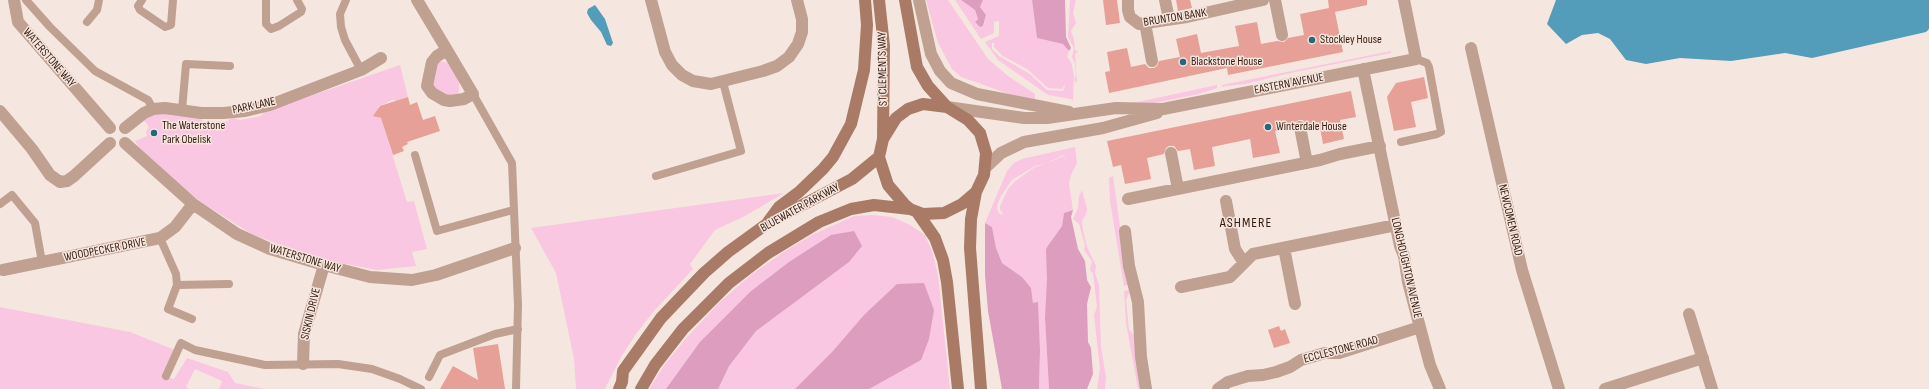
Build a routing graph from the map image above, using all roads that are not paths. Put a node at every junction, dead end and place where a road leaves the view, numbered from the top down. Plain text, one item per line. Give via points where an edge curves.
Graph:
1 (99, 0) edge
2 (142, 0) edge
3 (173, 0) edge
4 (266, 0) edge
5 (297, 0) edge
6 (346, 0) edge
7 (417, 0) edge
8 (651, 0) edge
9 (797, 0) edge
10 (865, 0) edge
11 (879, 0) edge
12 (905, 0) edge
13 (919, 0) edge
14 (1128, 0) edge
15 (1164, 0) edge
16 (1263, 0) edge
17 (1275, 0) edge
18 (1404, 0) edge
19 (20, 1) edge
20 (1169, 19) junction
21 (87, 22) dead end
22 (1145, 23) junction
23 (1282, 35) dead end
24 (1471, 48) dead end
25 (447, 50) junction
26 (381, 58) dead end
27 (1416, 59) junction
28 (1152, 61) dead end
29 (230, 66) dead end
30 (1363, 69) junction
31 (361, 70) junction
32 (723, 82) junction
33 (473, 94) junction
34 (947, 107) junction
35 (154, 109) junction
36 (1163, 109) junction
37 (182, 110) junction
38 (1, 113) edge
39 (1077, 113) junction
40 (1300, 127) dead end
41 (110, 128) junction
42 (125, 128) junction
43 (883, 139) junction
44 (1401, 142) dead end
45 (110, 143) junction
46 (125, 143) junction
47 (1380, 146) junction
48 (1171, 153) dead end
49 (415, 155) dead end
50 (879, 157) junction
51 (1307, 163) junction
52 (986, 167) junction
53 (656, 176) dead end
54 (1178, 189) junction
55 (976, 192) junction
56 (1128, 199) dead end
57 (1226, 201) dead end
58 (0, 204) edge
59 (192, 204) junction
60 (513, 210) junction
61 (913, 211) junction
62 (768, 223) junction
63 (1396, 225) junction
64 (1125, 231) dead end
65 (160, 238) junction
66 (515, 248) junction
67 (1284, 248) junction
68 (42, 262) junction
69 (1244, 263) junction
70 (324, 265) junction
71 (3, 270) dead end
72 (229, 284) dead end
73 (177, 285) junction
74 (1181, 287) dead end
75 (1295, 304) dead end
76 (1689, 314) dead end
77 (192, 319) dead end
78 (1420, 327) junction
79 (518, 329) junction
80 (1703, 358) junction
81 (303, 364) junction
82 (623, 371) junction
83 (166, 376) dead end
84 (429, 377) dead end
85 (421, 389) edge
86 (516, 389) edge
87 (613, 389) edge
88 (619, 389) edge
89 (641, 389) edge
90 (958, 389) edge
91 (981, 389) edge
92 (1146, 389) edge
93 (1218, 389) edge
94 (1440, 389) edge
95 (1559, 389) edge
96 (1605, 389) edge
97 (1712, 389) edge

1 - 21 lane via 97,10
2 - 3 lane via 138,6 140,10 164,27 171,25
4 - 5 lane via 266,24 271,28 302,12
6 - 31 lane via 340,14 341,27
7 - 25 street
8 - 32 street via 672,64 682,75 693,81 711,84
9 - 32 street via 802,19 802,32 789,57 777,66
10 - 62 main road via 865,55 861,86 850,124 833,157 800,192 779,207
11 - 43 main road, ST CLEMENTS WAY via 884,46
12 - 34 main road via 917,67 928,86
13 - 39 street via 931,54 940,71 951,83 977,94
14 - 22 street, BRUNTON BANK via 1131,19 1137,24
15 - 20 street
16 - 20 street, BRUNTON BANK
17 - 23 street
18 - 27 street
19 - 35 lane via 95,71 148,100
19 - 41 street, WATERSTONE WAY via 18,22
20 - 22 street, BRUNTON BANK
22 - 28 street
24 - 95 street, NEWCOMEN ROAD via 1522,270
25 - 33 street
25 - 33 street via 437,56 431,64 427,80 428,89 450,101 464,99
26 - 31 street, PARK LANE
27 - 30 street, EASTERN AVENUE
27 - 44 lane via 1430,67 1441,132
29 - 37 lane via 186,64
30 - 36 street, EASTERN AVENUE
30 - 47 street, LONGHOUGHTON AVENUE
31 - 37 street, PARK LANE via 270,105 222,113
32 - 53 lane via 741,151
33 - 60 lane via 512,163
34 - 39 street, EASTERN AVENUE via 1024,118 1047,118
34 - 43 main road via 926,104 910,108 896,118
34 - 52 main road via 968,120 980,133 986,153
35 - 37 street, PARK LANE
35 - 42 street, PARK LANE via 144,112
36 - 39 street, EASTERN AVENUE via 1116,108
36 - 52 street, EASTERN AVENUE via 1154,114 1103,128 1024,142 1001,154
38 - 45 street via 50,175 60,182 74,176
40 - 51 street
41 - 42 street via 116,125
41 - 45 street via 107,134
42 - 46 street via 128,138
43 - 50 main road
45 - 46 street via 116,146
46 - 59 street, WATERSTONE WAY
47 - 51 street
47 - 63 street, LONGHOUGHTON AVENUE
48 - 54 street
49 - 60 lane via 437,231
50 - 61 main road via 888,185
50 - 62 main road, BLUEWATER PARKWAY via 852,179
51 - 54 street
52 - 55 main road
54 - 56 street
55 - 61 main road via 948,212 928,214
55 - 91 main road via 971,219 970,248
57 - 69 street via 1235,249
58 - 68 lane via 12,195 35,223
59 - 65 street, WOODPECKER DRIVE via 175,227
59 - 70 street, WATERSTONE WAY via 237,234 270,249
60 - 66 lane
61 - 89 main road, BLUEWATER PARKWAY via 874,205 851,208 804,231 762,257 729,283 683,329 655,365
61 - 90 main road via 936,238 945,267
62 - 82 main road, BLUEWATER PARKWAY via 728,252 695,281 661,318
63 - 67 street
63 - 78 street, LONGHOUGHTON AVENUE
64 - 92 street via 1129,266 1140,311 1141,357
65 - 68 street, WOODPECKER DRIVE
65 - 73 lane via 176,274
66 - 70 street, WATERSTONE WAY via 436,275 412,280 370,277
66 - 79 lane
67 - 69 street via 1253,254
67 - 75 street
68 - 71 street, WOODPECKER DRIVE
69 - 74 street via 1228,278
70 - 81 street, SISKIN DRIVE via 304,334
72 - 73 lane
73 - 77 lane via 168,309
76 - 80 street
78 - 93 street, ECCLESTONE ROAD via 1339,353 1326,352 1263,376 1248,376 1228,382
78 - 94 street, LONGHOUGHTON AVENUE via 1430,365
79 - 84 lane via 495,334 440,355
79 - 86 lane
80 - 96 street
80 - 97 street
81 - 83 lane via 264,364 195,350 181,343
81 - 85 lane via 338,364 372,369
82 - 87 main road
82 - 88 main road, BLUEWATER PARKWAY

